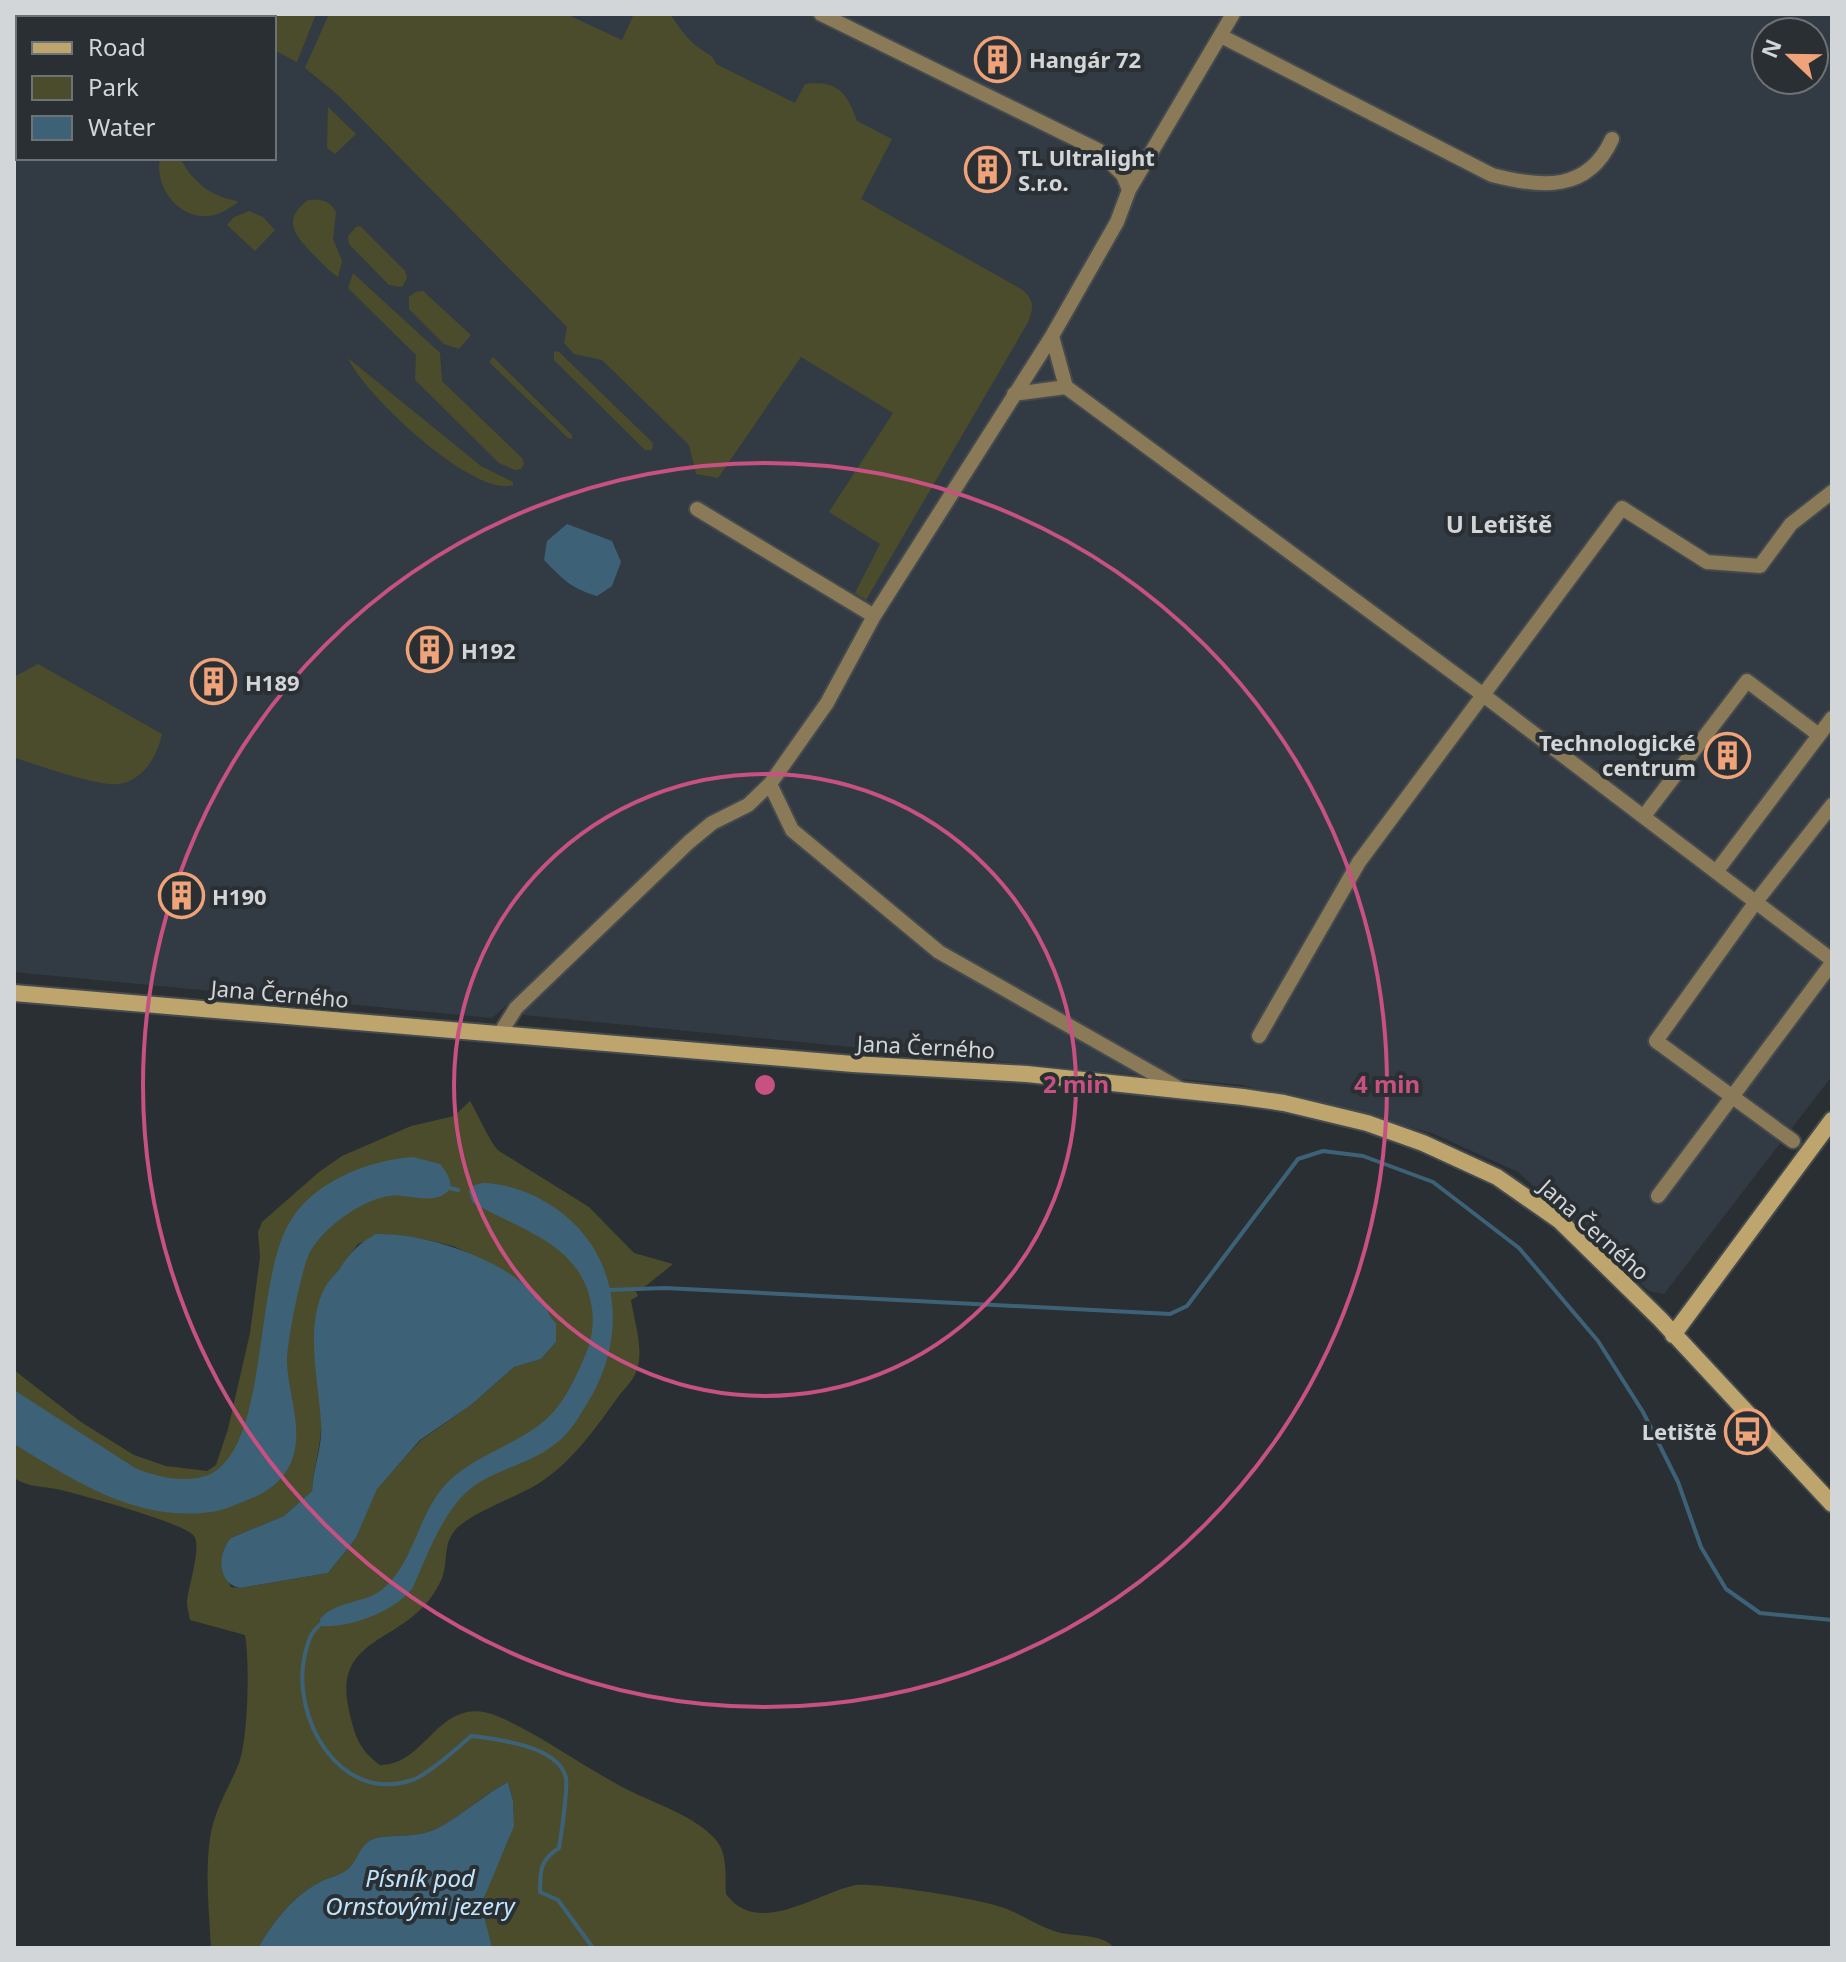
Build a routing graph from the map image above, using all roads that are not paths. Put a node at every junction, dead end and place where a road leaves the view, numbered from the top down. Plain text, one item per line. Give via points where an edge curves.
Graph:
1 (821, 14) edge
2 (1233, 14) edge
3 (1221, 36) junction
4 (1612, 139) dead end
5 (1129, 190) junction
6 (1052, 336) junction
7 (1066, 387) junction
8 (1014, 394) junction
9 (1832, 492) edge
10 (697, 509) dead end
11 (874, 616) junction
12 (1482, 694) junction
13 (1832, 718) edge
14 (1819, 735) junction
15 (770, 784) junction
16 (1832, 805) edge
17 (1644, 816) junction
18 (1716, 872) junction
19 (1755, 903) junction
20 (1832, 961) edge
21 (14, 993) edge
22 (499, 1035) junction
23 (1259, 1036) dead end
24 (1185, 1091) junction
25 (1732, 1096) junction
26 (1832, 1120) edge
27 (1793, 1141) dead end
28 (1658, 1196) dead end
29 (1673, 1335) junction
30 (1832, 1504) edge

1 - 5 street via 1098,150 1118,169
2 - 3 street
3 - 4 street via 1492,175 1526,184 1560,183 1583,175 1603,159
3 - 5 street
5 - 6 street via 1117,222
6 - 7 street
6 - 8 street
7 - 8 street
7 - 12 street
8 - 11 street
9 - 12 street via 1791,524 1760,566 1707,562 1622,508
10 - 11 street
11 - 15 street via 827,703
12 - 17 street
12 - 23 street via 1359,862
13 - 14 street
14 - 17 street via 1747,681
14 - 18 street
15 - 22 street via 748,805 689,842 516,1008
15 - 24 street via 792,830 939,952
16 - 19 street
17 - 18 street
18 - 19 street
19 - 20 street
19 - 25 street via 1656,1041
20 - 25 street
21 - 22 street, Jana Černého
22 - 24 street, Jana Černého via 1027,1074
24 - 29 street, Jana Černého via 1284,1103 1367,1123 1497,1177 1560,1221
25 - 27 street
25 - 28 street
26 - 29 street
29 - 30 street, Jana Černého

